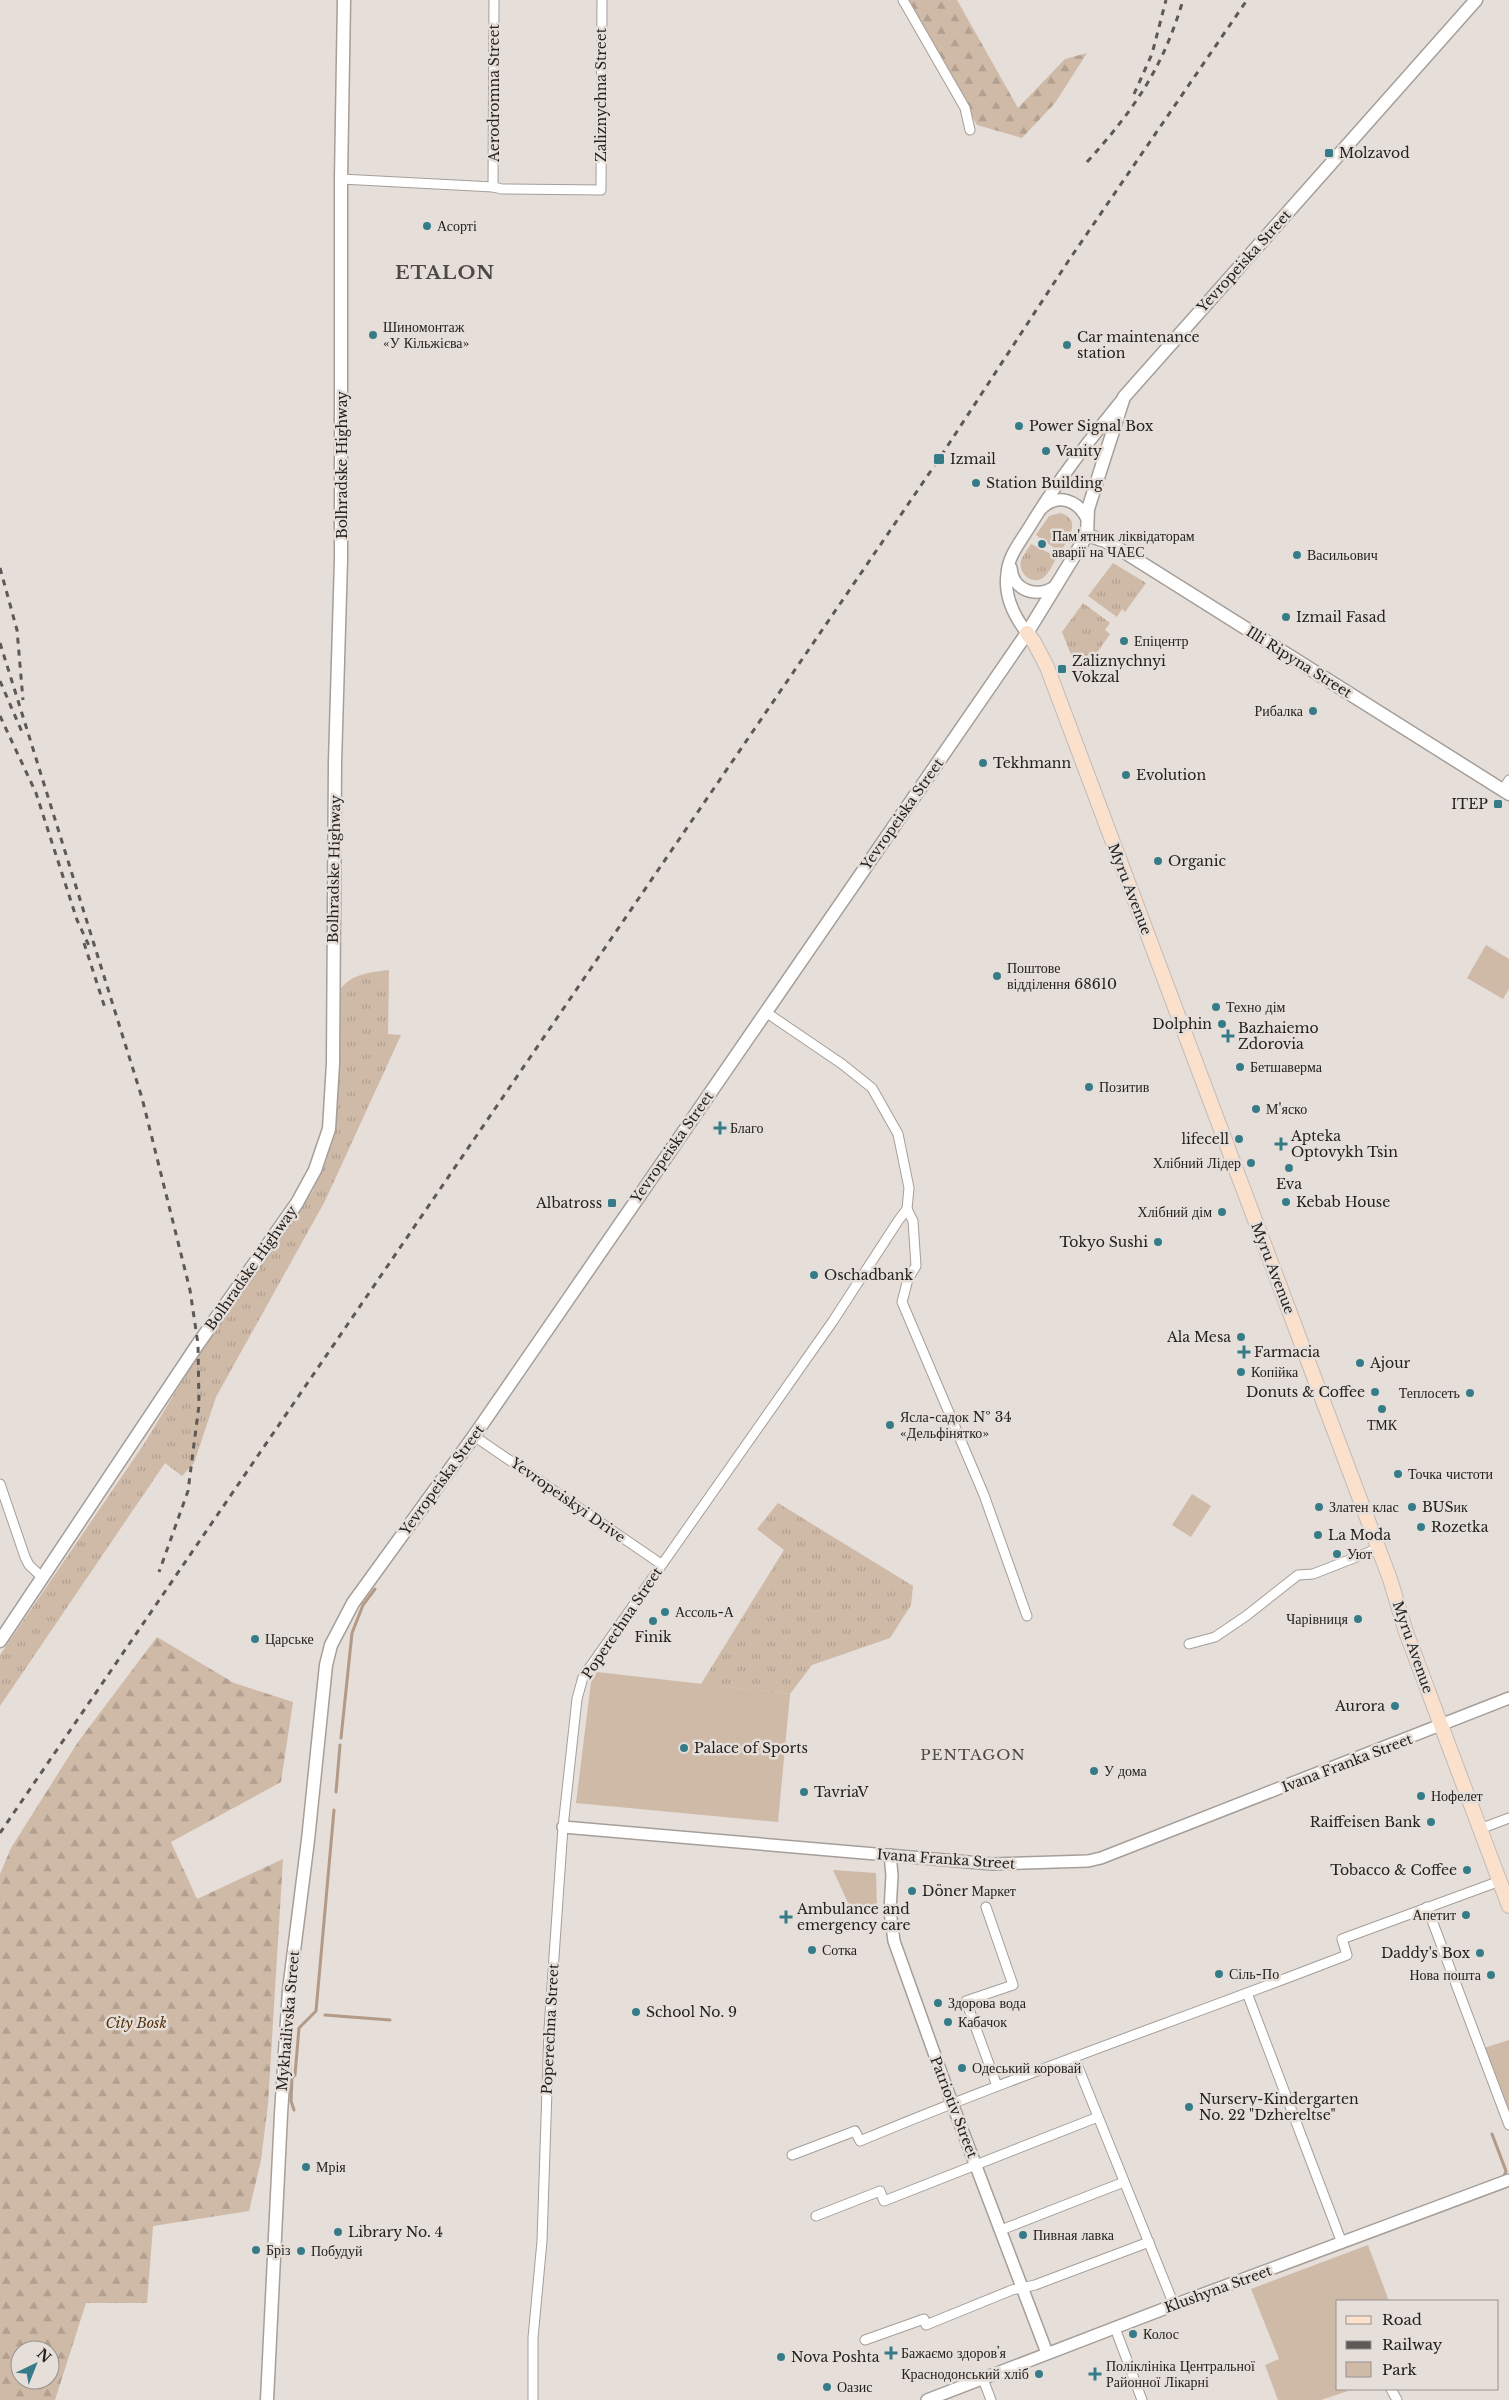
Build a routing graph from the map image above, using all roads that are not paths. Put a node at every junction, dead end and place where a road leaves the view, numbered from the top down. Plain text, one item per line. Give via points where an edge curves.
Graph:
1 (344, 0) edge
2 (494, 0) edge
3 (602, 0) edge
4 (903, 0) edge
5 (1476, 0) edge
6 (970, 130) dead end
7 (341, 179) junction
8 (493, 187) junction
9 (1124, 397) junction
10 (1088, 443) junction
11 (1106, 452) junction
12 (1039, 511) junction
13 (1087, 518) junction
14 (1087, 535) junction
15 (1010, 562) junction
16 (1061, 580) junction
17 (1027, 633) junction
18 (1507, 788) edge
19 (767, 1013) junction
20 (907, 1209) junction
21 (474, 1436) junction
22 (0, 1484) edge
23 (1378, 1549) junction
24 (661, 1564) junction
25 (43, 1578) junction
26 (1027, 1616) dead end
27 (0, 1641) edge
28 (331, 1644) joint
29 (1189, 1644) dead end
30 (1509, 1698) edge
31 (1441, 1726) junction
32 (1509, 1818) edge
33 (563, 1827) junction
34 (1480, 1829) junction
35 (890, 1855) junction
36 (1500, 1881) junction
37 (1509, 1906) edge
38 (986, 1907) dead end
39 (1427, 1907) junction
40 (1247, 1993) junction
41 (1074, 2057) junction
42 (997, 2086) junction
43 (952, 2102) junction
44 (1098, 2117) junction
45 (1509, 2125) edge
46 (792, 2155) dead end
47 (976, 2164) junction
48 (1509, 2180) edge
49 (1124, 2182) junction
50 (816, 2216) dead end
51 (1001, 2230) junction
52 (1149, 2242) junction
53 (1342, 2243) junction
54 (1023, 2288) junction
55 (1174, 2305) junction
56 (1115, 2328) junction
57 (865, 2340) dead end
58 (1047, 2354) junction
59 (982, 2379) junction
60 (266, 2400) edge
61 (533, 2400) edge
62 (927, 2400) edge
63 (991, 2400) edge
64 (1142, 2400) edge

1 - 7 main road, Bolhradske Highway
2 - 8 street, Aerodromna Street
3 - 8 street, Zaliznychna Street via 600,190 502,190
4 - 6 street via 965,108
5 - 9 main road, Yevropeiska Street
7 - 8 street
7 - 25 main road, Bolhradske Highway via 341,560 328,1129 317,1165 296,1204
9 - 10 street
9 - 11 main road, Yevropeiska Street
10 - 11 street
10 - 12 street via 1056,483
11 - 13 main road, Yevropeiska Street
12 - 13 street via 1050,502 1065,500 1079,506
12 - 15 street
13 - 14 main road, Yevropeiska Street
14 - 16 main road, Yevropeiska Street
14 - 18 main road, Illi Ripyna Street via 1121,550
15 - 16 street via 1014,580 1029,592 1047,591
15 - 17 street via 1007,588 1017,621
16 - 17 main road, Yevropeiska Street
17 - 19 main road, Yevropeiska Street
17 - 23 main road, Myru Avenue via 1046,667
19 - 20 street via 872,1088 898,1134 909,1188
19 - 21 main road, Yevropeiska Street
20 - 24 street, Poperechna Street via 828,1328
20 - 26 street via 912,1222 916,1266 908,1279 902,1302 984,1495
21 - 24 street, Yevropeiskyi Drive
21 - 28 main road, Yevropeiska Street via 353,1603
22 - 25 street via 25,1557
23 - 29 street via 1313,1574 1298,1574 1215,1637
23 - 31 main road, Myru Avenue
24 - 33 street, Poperechna Street via 583,1677 577,1699
25 - 27 main road, Bolhradske Highway
28 - 60 main road, Mykhailivska Street via 289,1990
30 - 31 street, Ivana Franka Street
31 - 34 main road, Myru Avenue
31 - 35 street, Ivana Franka Street via 1101,1858 1069,1863 992,1864
32 - 34 street
33 - 35 street, Ivana Franka Street
33 - 61 street, Poperechna Street via 549,2029 542,2241 533,2338
34 - 36 main road, Myru Avenue
35 - 43 street, Patriotiv Street via 890,1911 894,1941
36 - 37 main road, Myru Avenue
36 - 39 street
38 - 42 street via 1012,1985 966,2002
39 - 40 street via 1342,1939 1347,1955
39 - 45 street
40 - 41 street
40 - 53 street
41 - 42 street
41 - 44 street
42 - 43 street
43 - 46 street via 860,2141 855,2131
43 - 47 street, Patriotiv Street
44 - 47 street
44 - 49 street
47 - 50 street via 884,2201 880,2191
47 - 51 street, Patriotiv Street
48 - 53 street, Klushyna Street
49 - 51 street
49 - 52 street
51 - 54 street, Patriotiv Street
52 - 54 street
52 - 55 street
53 - 55 street, Klushyna Street
54 - 57 street via 926,2325 924,2319
54 - 58 street, Patriotiv Street
55 - 56 street, Klushyna Street
56 - 58 street, Klushyna Street
56 - 64 street
58 - 59 street, Klushyna Street
59 - 62 street, Klushyna Street
59 - 63 street

